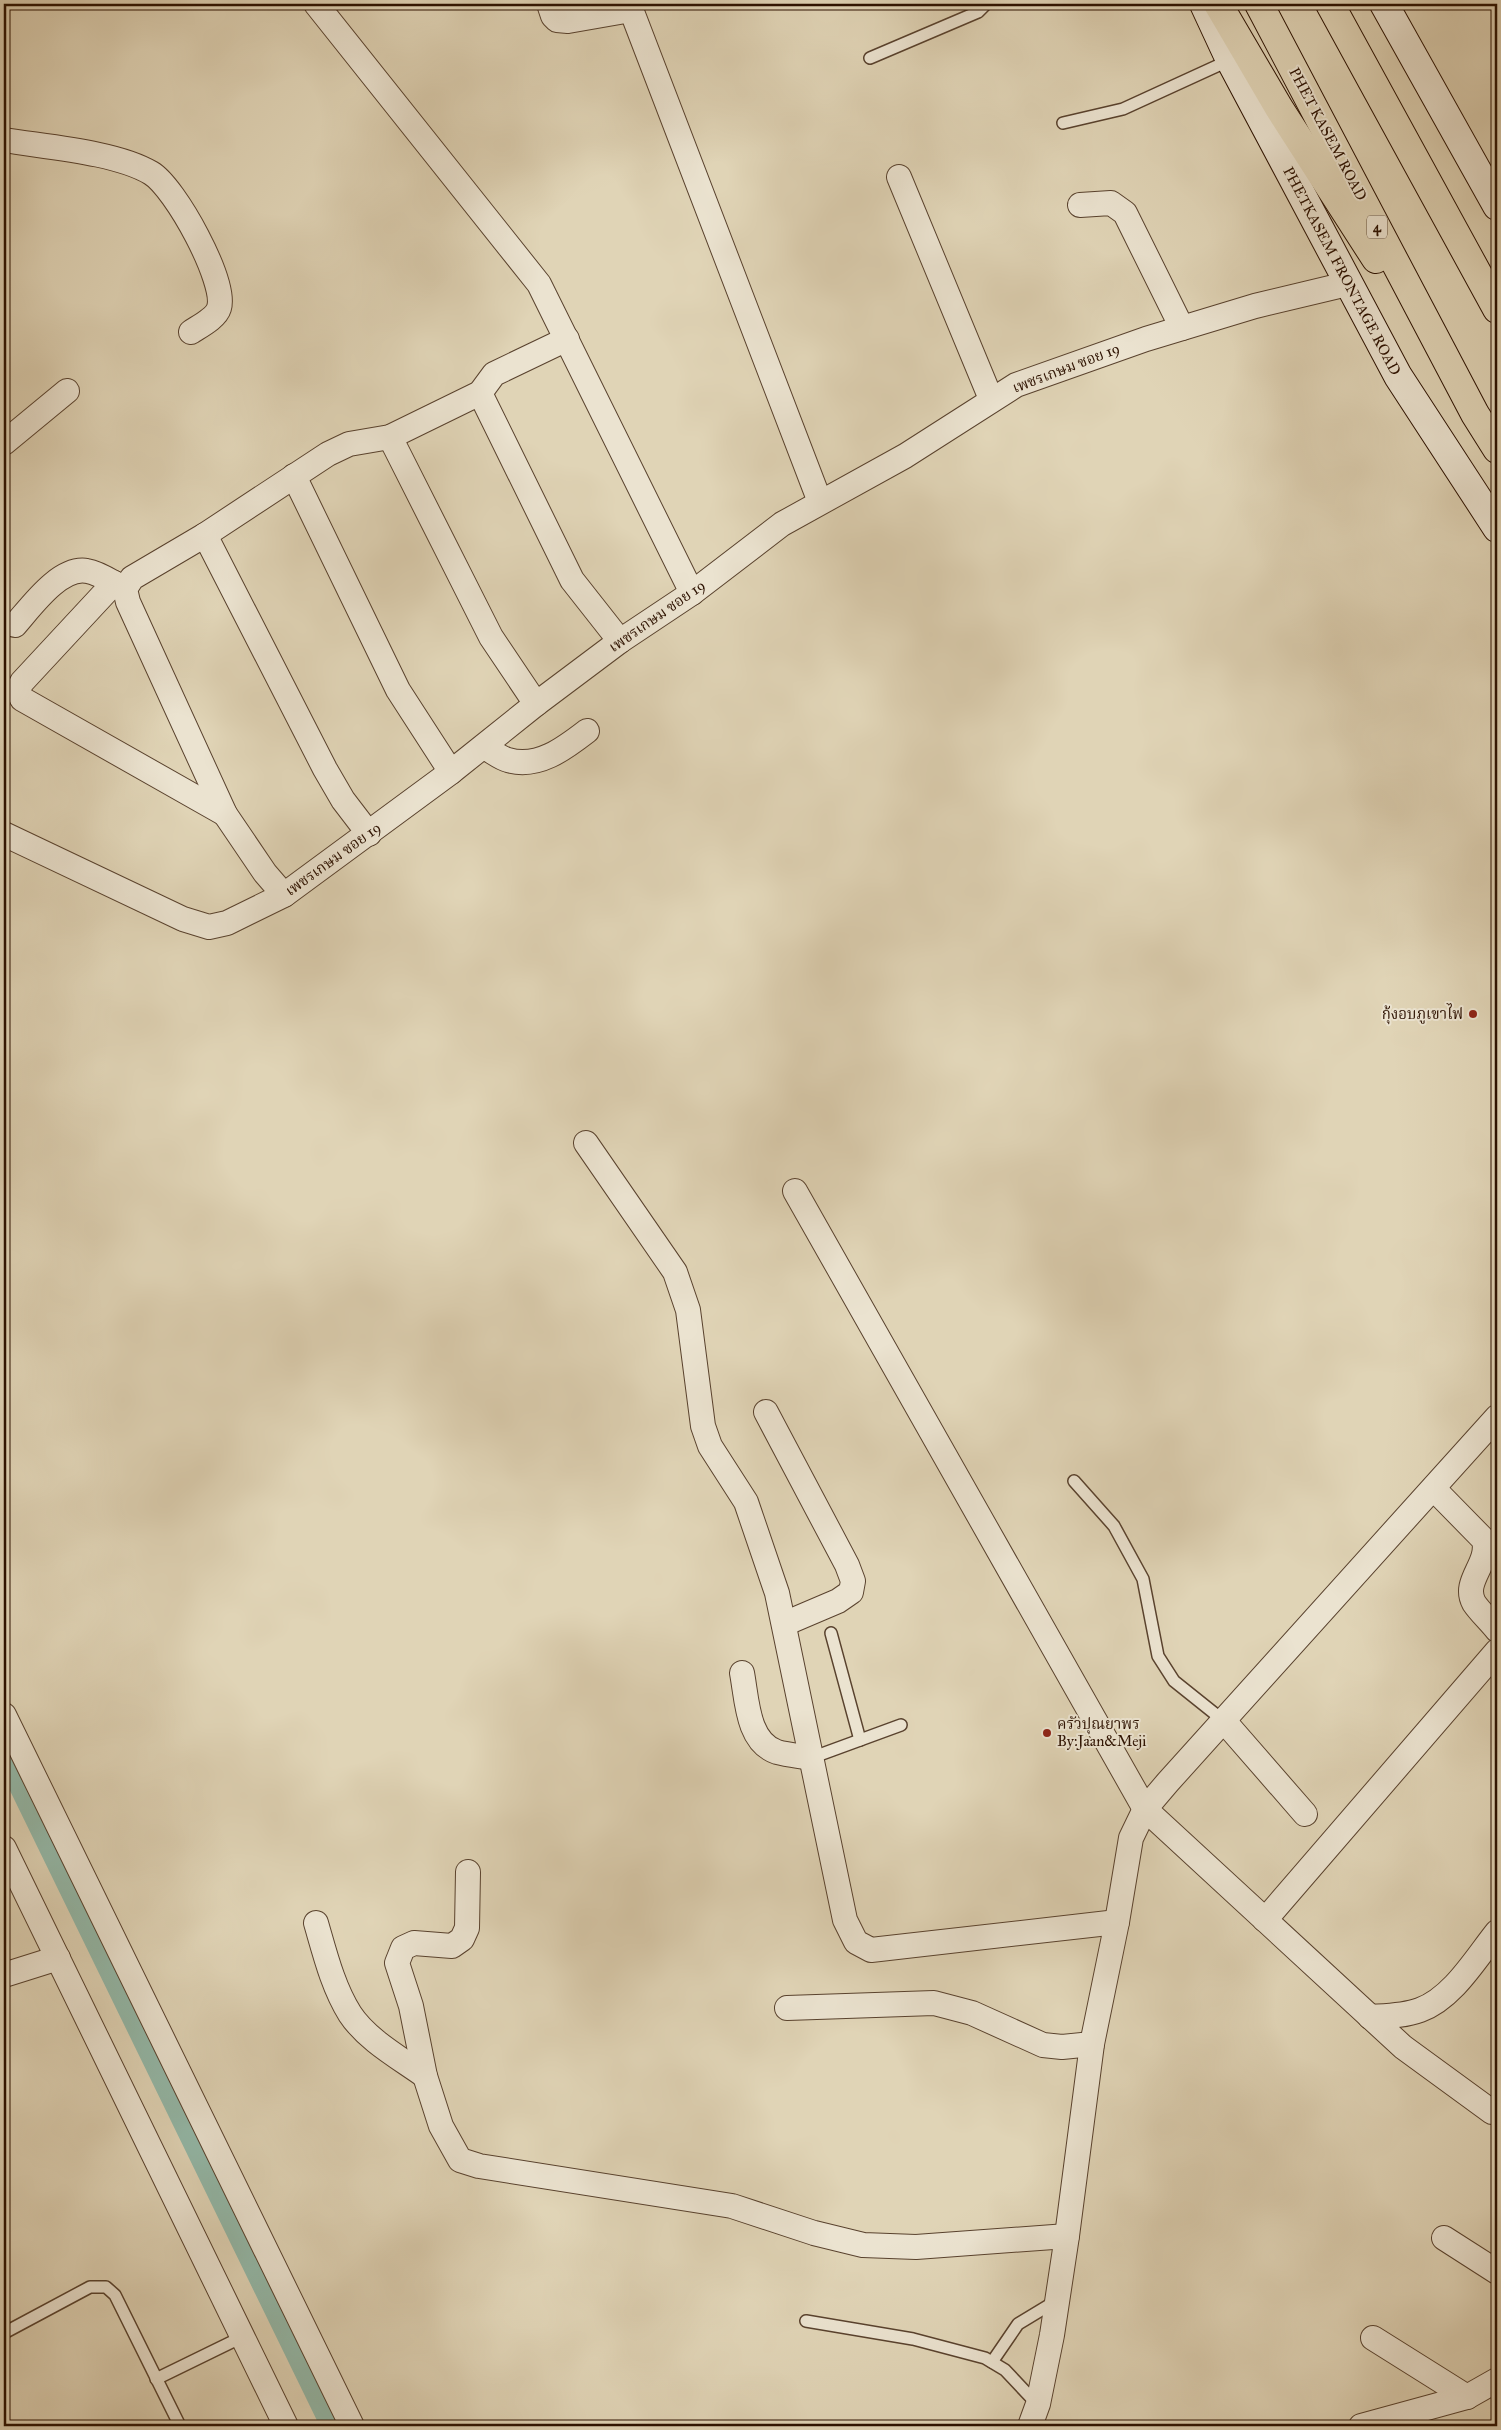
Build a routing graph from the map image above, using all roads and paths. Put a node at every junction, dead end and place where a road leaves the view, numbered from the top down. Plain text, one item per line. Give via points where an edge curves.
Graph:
1 (316, 4) edge
2 (549, 4) edge
3 (986, 4) edge
4 (1204, 4) edge
5 (1218, 4) edge
6 (1259, 4) edge
7 (1330, 4) edge
8 (1384, 4) edge
9 (630, 7) edge
10 (870, 58) dead end
11 (1230, 60) junction
12 (1063, 123) dead end
13 (4, 140) edge
14 (899, 177) dead end
15 (1497, 204) edge
16 (1080, 205) dead end
17 (1347, 284) junction
18 (1497, 309) edge
19 (1182, 328) junction
20 (191, 332) dead end
21 (567, 339) junction
22 (67, 391) dead end
23 (480, 393) junction
24 (991, 399) junction
25 (1475, 414) junction
26 (390, 437) junction
27 (4, 443) edge
28 (1497, 449) edge
29 (294, 476) junction
30 (820, 502) junction
31 (1497, 528) edge
32 (205, 535) junction
33 (120, 586) junction
34 (692, 593) junction
35 (15, 625) dead end
36 (620, 641) junction
37 (536, 704) junction
38 (587, 731) dead end
39 (484, 746) junction
40 (452, 772) junction
41 (225, 814) junction
42 (4, 834) edge
43 (369, 834) junction
44 (284, 895) junction
45 (586, 1144) dead end
46 (795, 1191) dead end
47 (766, 1412) dead end
48 (1497, 1417) edge
49 (1074, 1481) dead end
50 (1434, 1490) junction
51 (784, 1624) junction
52 (1497, 1630) edge
53 (831, 1633) dead end
54 (1497, 1651) edge
55 (742, 1674) dead end
56 (4, 1715) edge
57 (1224, 1721) junction
58 (901, 1725) dead end
59 (860, 1740) junction
60 (812, 1758) junction
61 (1145, 1809) junction
62 (1305, 1814) dead end
63 (4, 1848) edge
64 (468, 1872) dead end
65 (1265, 1920) junction
66 (1117, 1922) junction
67 (316, 1923) dead end
68 (1497, 1932) edge
69 (58, 1958) junction
70 (4, 1975) edge
71 (787, 2008) dead end
72 (1370, 2017) junction
73 (1092, 2044) junction
74 (425, 2076) junction
75 (1492, 2112) dead end
76 (1067, 2236) junction
77 (1444, 2238) dead end
78 (1497, 2272) edge
79 (1058, 2300) junction
80 (806, 2321) dead end
81 (4, 2332) edge
82 (242, 2336) junction
83 (1373, 2338) dead end
84 (992, 2362) junction
85 (156, 2379) junction
86 (1497, 2380) edge
87 (1467, 2397) junction
88 (1034, 2415) edge
89 (180, 2426) edge
90 (286, 2426) edge
91 (352, 2426) edge
92 (1361, 2426) edge

1 - 21 street via 539,284
2 - 9 street via 552,16 568,21
3 - 10 lane via 978,12
4 - 11 main road, PHETKASEM FRONTAGE ROAD
5 - 25 highway via 1279,108
6 - 25 highway, PHET KASEM ROAD / 4
7 - 18 highway
8 - 15 main road
9 - 30 street
11 - 12 lane via 1123,109
11 - 17 main road, PHETKASEM FRONTAGE ROAD
13 - 20 street via 123,160 153,173 186,213 217,279 221,299 219,310
14 - 24 street
16 - 19 street via 1111,203 1125,213
17 - 19 street, เพชรเกษม ซอย 19
17 - 31 main road, PHETKASEM FRONTAGE ROAD via 1398,376
19 - 24 street, เพชรเกษม ซอย 19 via 1036,377
21 - 23 street via 494,374
21 - 34 street
22 - 27 street
23 - 26 street
23 - 36 street via 572,580
24 - 30 street, เพชรเกษม ซอย 19 via 905,456
25 - 28 highway, PHET KASEM ROAD / 4
26 - 29 street via 350,444
26 - 37 street via 490,637
29 - 32 street
29 - 40 street via 398,690
30 - 34 street, เพชรเกษม ซอย 19 via 782,524
32 - 33 street
32 - 43 street via 325,769
33 - 35 street via 96,573 74,571 51,585
33 - 41 street
33 - 41 street via 22,682 18,690 22,699
34 - 36 street, เพชรเกษม ซอย 19
36 - 37 street, เพชรเกษม ซอย 19
37 - 39 street, เพชรเกษม ซอย 19
38 - 39 street via 558,753 541,759 508,760
39 - 40 street, เพชรเกษม ซอย 19
40 - 43 street, เพชรเกษม ซอย 19
41 - 44 street
42 - 44 street, เพชรเกษม ซอย 19 via 183,919 209,927 227,923
43 - 44 street, เพชรเกษม ซอย 19
45 - 51 street via 675,1272 688,1310 703,1426 710,1446 746,1502 777,1593
46 - 61 street
47 - 51 street via 853,1581 851,1592
48 - 50 street
49 - 57 lane via 1114,1526 1143,1579 1158,1656 1174,1681
50 - 52 street via 1484,1540 1486,1549 1481,1568 1471,1583 1470,1593
50 - 57 street
51 - 60 street
53 - 59 lane
54 - 65 street
55 - 60 street via 758,1740 775,1751
56 - 91 street
57 - 61 street
57 - 62 street
58 - 59 lane
59 - 60 lane
60 - 66 street via 845,1920 856,1942 871,1950
61 - 65 street
61 - 66 street via 1130,1838
63 - 69 street
64 - 74 street via 467,1928 462,1939 452,1946 414,1943 403,1948 397,1963 411,2006
65 - 72 street
66 - 73 street
67 - 74 street via 332,1975 350,2015 374,2039
68 - 72 street via 1437,2002 1402,2015
69 - 70 street
69 - 82 street
71 - 73 street via 934,2003 972,2013 1043,2045
72 - 75 street via 1403,2047
73 - 76 street
74 - 76 street via 451,2147 460,2160 479,2166 732,2206 863,2245 916,2247
76 - 79 street
77 - 78 street
79 - 84 lane via 1018,2324
79 - 88 street
80 - 84 lane via 913,2339
81 - 85 lane via 90,2286 106,2286 115,2296
82 - 85 lane
82 - 90 street
83 - 87 street
84 - 88 lane via 1005,2370
85 - 89 lane
86 - 87 street
87 - 92 street

